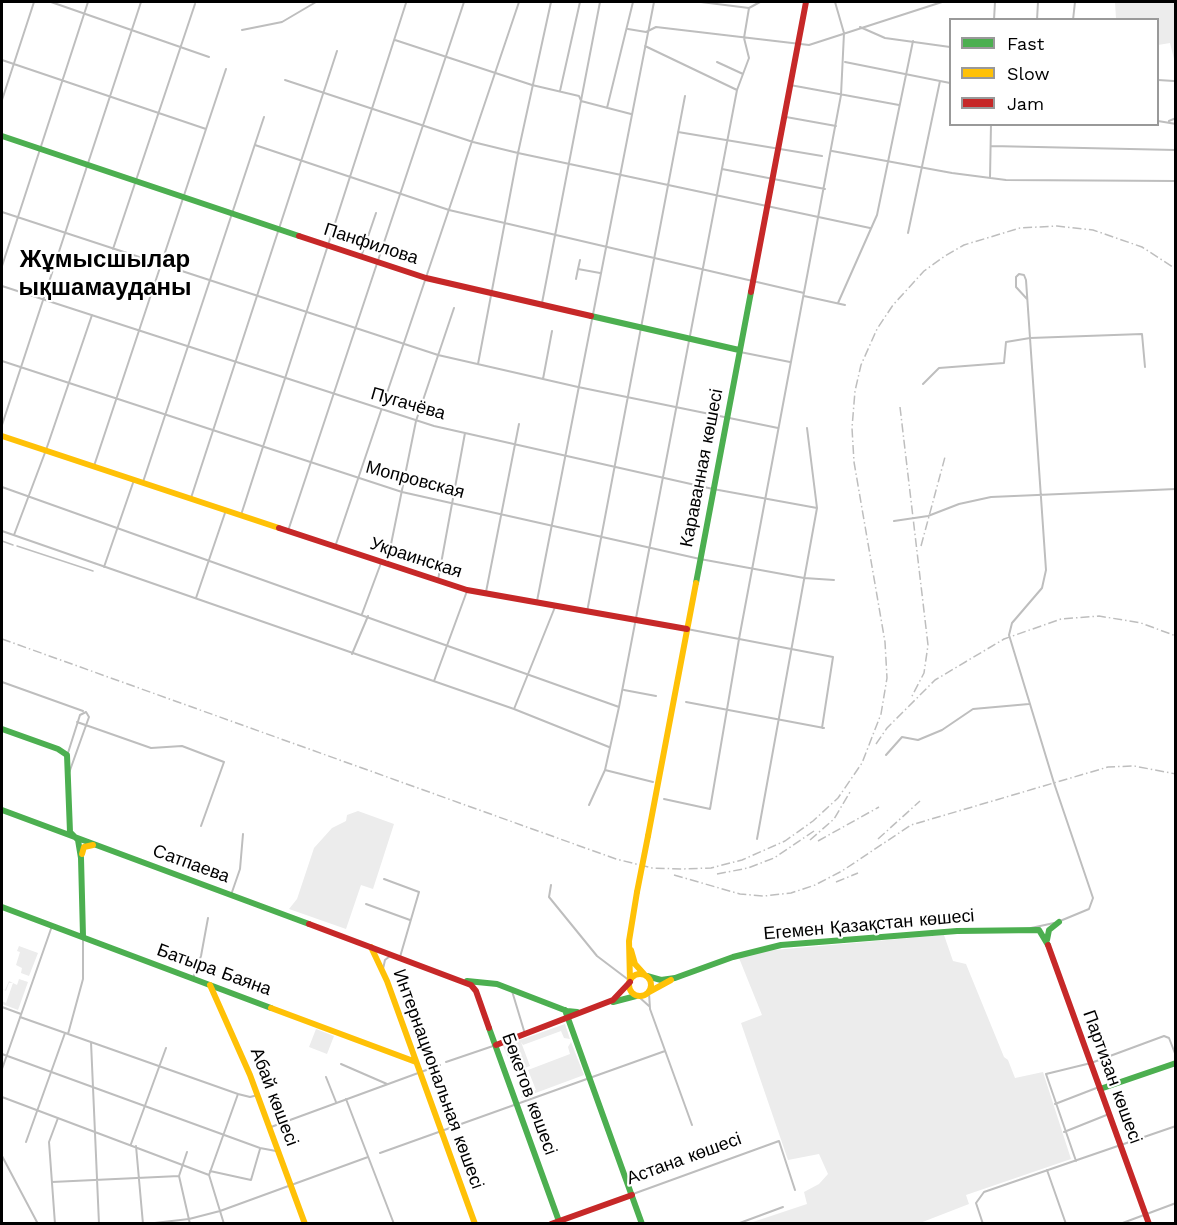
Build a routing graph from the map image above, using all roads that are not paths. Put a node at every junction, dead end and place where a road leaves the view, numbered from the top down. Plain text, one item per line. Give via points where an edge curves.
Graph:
1 (34, 2) edge
2 (51, 2) edge
3 (88, 2) edge
4 (141, 2) edge
5 (316, 2) edge
6 (464, 2) edge
7 (519, 2) edge
8 (551, 2) edge
9 (580, 2) edge
10 (600, 2) edge
11 (633, 2) edge
12 (654, 2) edge
13 (700, 2) edge
14 (760, 2) edge
15 (806, 2) edge
16 (835, 2) edge
17 (942, 2) edge
18 (995, 2) edge
19 (1038, 2) edge
20 (1075, 2) edge
21 (406, 3) edge
22 (195, 4) dead end
23 (749, 8) junction
24 (84, 13) junction
25 (994, 18) edge
26 (1037, 18) edge
27 (1073, 18) edge
28 (860, 27) junction
29 (628, 29) junction
30 (650, 29) junction
31 (132, 30) junction
32 (242, 30) dead end
33 (844, 33) junction
34 (744, 38) junction
35 (394, 40) junction
36 (912, 41) junction
37 (798, 45) junction
38 (645, 46) junction
39 (180, 47) junction
40 (949, 47) edge
41 (337, 51) dead end
42 (209, 57) dead end
43 (446, 57) junction
44 (2, 60) edge
45 (717, 62) dead end
46 (845, 63) junction
47 (14, 64) junction
48 (226, 69) dead end
49 (496, 73) junction
50 (743, 74) junction
51 (906, 74) junction
52 (62, 80) junction
53 (1159, 80) edge
54 (285, 81) dead end
55 (940, 81) junction
56 (1174, 81) edge
57 (949, 83) edge
58 (532, 85) junction
59 (790, 85) junction
60 (737, 90) junction
61 (560, 91) junction
62 (324, 93) junction
63 (842, 95) junction
64 (110, 96) junction
65 (685, 96) dead end
66 (2, 100) edge
67 (581, 101) junction
68 (899, 105) junction
69 (608, 108) junction
70 (372, 109) junction
71 (158, 113) junction
72 (631, 114) junction
73 (784, 116) junction
74 (264, 117) dead end
75 (1176, 118) edge
76 (1159, 121) edge
77 (1169, 121) junction
78 (1176, 124) edge
79 (423, 126) junction
80 (836, 126) junction
81 (991, 126) edge
82 (206, 129) junction
83 (678, 132) junction
84 (2, 136) edge
85 (728, 140) junction
86 (472, 142) junction
87 (255, 145) junction
88 (990, 146) junction
89 (778, 148) junction
90 (39, 149) junction
91 (1176, 150) edge
92 (832, 151) junction
93 (518, 153) junction
94 (822, 156) dead end
95 (301, 161) junction
96 (888, 161) junction
97 (569, 164) junction
98 (87, 165) junction
99 (922, 168) junction
100 (722, 169) junction
101 (619, 175) junction
102 (349, 178) junction
103 (772, 178) junction
104 (990, 178) junction
105 (135, 181) junction
106 (1176, 181) edge
107 (668, 186) junction
108 (825, 189) junction
109 (400, 194) junction
110 (184, 197) junction
111 (717, 198) junction
112 (766, 208) junction
113 (449, 210) junction
114 (2, 212) edge
115 (232, 213) junction
116 (375, 213) dead end
117 (17, 217) junction
118 (820, 218) junction
119 (505, 223) junction
120 (870, 228) junction
121 (279, 229) junction
122 (65, 233) junction
123 (908, 233) dead end
124 (555, 234) junction
125 (327, 245) junction
126 (605, 246) junction
127 (113, 249) junction
128 (361, 257) junction
129 (654, 257) junction
130 (580, 260) dead end
131 (378, 262) junction
132 (161, 265) junction
133 (2, 266) edge
134 (578, 269) junction
135 (703, 269) junction
136 (600, 273) junction
137 (426, 278) junction
138 (576, 279) dead end
139 (752, 280) junction
140 (210, 281) junction
141 (2, 286) edge
142 (492, 294) junction
143 (804, 294) junction
144 (257, 296) junction
145 (43, 299) junction
146 (1027, 299) junction
147 (838, 303) junction
148 (845, 305) dead end
149 (542, 306) junction
150 (454, 308) dead end
151 (306, 312) junction
152 (92, 315) junction
153 (591, 318) junction
154 (641, 328) junction
155 (355, 329) junction
156 (140, 331) junction
157 (552, 331) dead end
158 (1030, 338) junction
159 (690, 339) junction
160 (404, 345) junction
161 (188, 346) junction
162 (739, 351) junction
163 (438, 354) junction
164 (2, 361) edge
165 (790, 362) junction
166 (236, 363) junction
167 (478, 364) junction
168 (21, 367) junction
169 (1145, 368) dead end
170 (284, 379) junction
171 (543, 379) junction
172 (69, 383) junction
173 (923, 384) dead end
174 (578, 387) junction
175 (333, 395) junction
176 (627, 397) junction
177 (117, 399) junction
178 (677, 408) junction
179 (382, 411) junction
180 (166, 415) junction
181 (726, 418) junction
182 (416, 421) junction
183 (519, 424) dead end
184 (2, 425) edge
185 (778, 428) junction
186 (807, 428) dead end
187 (214, 430) junction
188 (465, 434) junction
189 (2, 436) edge
190 (515, 445) junction
191 (262, 447) junction
192 (46, 450) junction
193 (564, 456) junction
194 (310, 462) junction
195 (94, 466) junction
196 (614, 467) junction
197 (664, 478) junction
198 (134, 480) junction
199 (359, 480) junction
200 (143, 482) junction
201 (2, 487) edge
202 (713, 489) junction
203 (1176, 489) edge
204 (402, 492) junction
205 (1041, 494) junction
206 (27, 496) junction
207 (191, 498) junction
208 (764, 499) junction
209 (452, 505) junction
210 (817, 508) junction
211 (226, 510) junction
212 (240, 515) junction
213 (501, 515) junction
214 (894, 521) dead end
215 (551, 526) junction
216 (117, 528) junction
217 (2, 531) edge
218 (288, 531) junction
219 (14, 535) junction
220 (600, 537) junction
221 (335, 547) junction
222 (650, 548) junction
223 (700, 559) junction
224 (209, 561) junction
225 (384, 563) junction
226 (104, 567) junction
227 (752, 569) junction
228 (804, 578) junction
229 (438, 580) junction
230 (834, 580) dead end
231 (467, 590) junction
232 (486, 595) junction
233 (196, 598) junction
234 (536, 603) junction
235 (555, 607) junction
236 (587, 612) junction
237 (362, 614) junction
238 (368, 616) junction
239 (635, 621) junction
240 (687, 629) junction
241 (739, 639) junction
242 (447, 646) junction
243 (792, 649) junction
244 (352, 654) junction
245 (528, 674) junction
246 (434, 681) junction
247 (2, 682) edge
248 (622, 690) junction
249 (656, 696) dead end
250 (686, 702) dead end
251 (1029, 704) junction
252 (619, 707) junction
253 (514, 709) junction
254 (726, 709) junction
255 (86, 712) junction
256 (778, 719) junction
257 (77, 722) junction
258 (86, 725) junction
259 (2, 729) edge
260 (69, 745) junction
261 (610, 747) junction
262 (63, 753) junction
263 (886, 755) dead end
264 (605, 770) junction
265 (66, 778) junction
266 (653, 782) dead end
267 (664, 799) dead end
268 (589, 805) dead end
269 (2, 810) edge
270 (201, 826) dead end
271 (243, 834) dead end
272 (72, 835) junction
273 (757, 839) dead end
274 (87, 841) junction
275 (101, 847) junction
276 (80, 848) junction
277 (81, 858) junction
278 (384, 879) dead end
279 (551, 885) dead end
280 (231, 895) junction
281 (366, 904) dead end
282 (2, 907) edge
283 (208, 918) dead end
284 (410, 920) junction
285 (1059, 922) junction
286 (52, 926) junction
287 (81, 928) junction
288 (1028, 928) junction
289 (75, 934) junction
290 (83, 937) junction
291 (629, 941) junction
292 (1047, 941) junction
293 (371, 947) junction
294 (399, 957) junction
295 (384, 973) junction
296 (646, 976) junction
297 (193, 978) junction
298 (675, 978) junction
299 (464, 981) junction
300 (630, 981) junction
301 (490, 982) junction
302 (208, 984) junction
303 (512, 989) junction
304 (476, 991) junction
305 (231, 992) junction
306 (649, 993) junction
307 (637, 996) junction
308 (220, 1003) junction
309 (649, 1006) junction
310 (2, 1007) edge
311 (21, 1015) junction
312 (565, 1015) junction
313 (67, 1034) junction
314 (525, 1034) junction
315 (91, 1042) junction
316 (496, 1045) junction
317 (166, 1048) dead end
318 (411, 1048) junction
319 (665, 1051) junction
320 (2, 1054) edge
321 (6, 1056) junction
322 (404, 1056) junction
323 (1176, 1056) edge
324 (416, 1062) junction
325 (446, 1062) dead end
326 (1091, 1063) junction
327 (1176, 1063) edge
328 (341, 1065) dead end
329 (440, 1065) dead end
330 (159, 1066) junction
331 (2, 1069) edge
332 (419, 1072) junction
333 (51, 1073) junction
334 (326, 1077) dead end
335 (590, 1077) junction
336 (387, 1084) junction
337 (93, 1088) junction
338 (1100, 1088) junction
339 (238, 1094) junction
340 (258, 1095) junction
341 (2, 1097) edge
342 (346, 1099) junction
343 (336, 1102) junction
344 (516, 1104) junction
345 (1055, 1104) junction
346 (144, 1106) junction
347 (38, 1110) junction
348 (1109, 1114) junction
349 (58, 1118) junction
350 (692, 1125) dead end
351 (1176, 1126) edge
352 (271, 1127) junction
353 (95, 1131) junction
354 (441, 1131) junction
355 (1064, 1132) junction
356 (223, 1134) junction
357 (26, 1142) dead end
358 (131, 1144) junction
359 (1120, 1145) junction
360 (136, 1146) junction
361 (260, 1148) junction
362 (187, 1152) dead end
363 (279, 1152) junction
364 (380, 1153) dead end
365 (2, 1156) edge
366 (368, 1157) junction
367 (1076, 1161) junction
368 (183, 1164) junction
369 (1047, 1170) junction
370 (209, 1173) junction
371 (139, 1176) junction
372 (179, 1176) junction
373 (97, 1179) junction
374 (52, 1182) junction
375 (291, 1184) junction
376 (795, 1190) dead end
377 (632, 1195) junction
378 (1176, 1203) edge
379 (783, 1207) dead end
380 (220, 1211) junction
381 (1146, 1214) junction
382 (189, 1219) junction
383 (559, 1222) edge
384 (38, 1224) edge
385 (56, 1224) edge
386 (99, 1224) edge
387 (144, 1224) edge
388 (190, 1224) edge
389 (224, 1224) edge
390 (305, 1224) edge
391 (394, 1224) edge
392 (475, 1224) edge
393 (551, 1224) edge
394 (642, 1224) edge
395 (737, 1224) edge
396 (983, 1224) edge
397 (1066, 1224) edge
398 (1119, 1224) edge
399 (1149, 1224) edge

1 - 47 street
2 - 24 street
3 - 24 street
4 - 31 street
5 - 32 street via 282,22
6 - 43 street
7 - 49 street
8 - 58 street
9 - 61 street
10 - 67 street
11 - 29 street
12 - 30 street
13 - 23 street
14 - 23 street
15 - 37 street, Караванная көшесі
16 - 33 street
17 - 28 street
18 - 25 street
19 - 26 street
20 - 27 street
21 - 35 street
22 - 39 street
23 - 34 street
24 - 31 street
24 - 52 street
28 - 33 street
28 - 36 street via 883,38
29 - 30 street
29 - 69 street
30 - 34 street
30 - 38 street
31 - 39 street
31 - 64 street
33 - 37 street via 810,45
33 - 46 street
34 - 37 street
34 - 50 street via 749,58
35 - 43 street
35 - 70 street
36 - 40 street
36 - 51 street
37 - 59 street, Караванная көшесі
38 - 60 street
38 - 72 street
39 - 42 street
39 - 71 street
41 - 62 street
43 - 49 street
43 - 79 street
44 - 47 street
45 - 50 street
46 - 51 street
46 - 63 street
47 - 52 street
47 - 66 street
48 - 82 street
49 - 58 street
49 - 86 street
50 - 60 street
51 - 55 street
51 - 68 street
52 - 64 street
52 - 90 street
53 - 56 street
54 - 62 street
55 - 57 street
55 - 99 street
58 - 61 street
58 - 93 street
59 - 63 street
59 - 73 street, Караванная көшесі
60 - 85 street
61 - 67 street via 579,96
62 - 70 street
62 - 95 street
63 - 68 street
63 - 80 street
64 - 71 street
64 - 98 street
65 - 83 street
67 - 69 street
67 - 97 street
68 - 96 street
69 - 72 street
70 - 79 street
70 - 102 street
71 - 82 street
71 - 105 street
72 - 101 street
73 - 80 street
73 - 89 street, Караванная көшесі
74 - 87 street
75 - 77 street
76 - 77 street
77 - 78 street
79 - 86 street
79 - 109 street
80 - 92 street
81 - 88 street
82 - 110 street
83 - 85 street
83 - 107 street
84 - 90 street, Панфилова
85 - 89 street
85 - 100 street
86 - 93 street
86 - 113 street
87 - 95 street
87 - 115 street
88 - 91 street
88 - 104 street
89 - 94 street
89 - 103 street, Караванная көшесі
90 - 98 street, Панфилова
90 - 117 street
92 - 96 street
92 - 108 street
93 - 97 street
93 - 119 street
95 - 102 street
95 - 121 street
96 - 99 street
96 - 120 street via 877,215
97 - 101 street
97 - 124 street
98 - 105 street, Панфилова
98 - 122 street
99 - 104 street
99 - 123 street
100 - 103 street
100 - 111 street
101 - 107 street
101 - 126 street
102 - 109 street
102 - 125 street
103 - 108 street
103 - 112 street, Караванная көшесі
104 - 106 street
105 - 110 street, Панфилова
105 - 127 street
107 - 111 street
107 - 129 street
108 - 118 street
109 - 113 street
109 - 131 street
110 - 115 street, Панфилова
110 - 132 street
111 - 112 street
111 - 135 street
112 - 118 street
112 - 139 street, Караванная көшесі
113 - 119 street
113 - 137 street
114 - 117 street
115 - 121 street, Панфилова
115 - 140 street
116 - 128 street
117 - 122 street
117 - 133 street
118 - 120 street
118 - 143 street
119 - 124 street
119 - 142 street
120 - 147 street
121 - 125 street, Панфилова
121 - 144 street
122 - 127 street
122 - 145 street
124 - 126 street
124 - 149 street
125 - 128 street, Панфилова
125 - 151 street
126 - 129 street
126 - 136 street
127 - 132 street
128 - 131 street, Панфилова
129 - 135 street
129 - 154 street
130 - 134 street
131 - 137 street, Панфилова
131 - 155 street
132 - 140 street
132 - 156 street
134 - 136 street
134 - 138 street
135 - 139 street
135 - 159 street
136 - 153 street
137 - 142 street, Панфилова
137 - 160 street
139 - 143 street
139 - 162 street, Караванная көшесі
140 - 144 street
140 - 161 street
141 - 145 street, Пугачёва
142 - 149 street, Панфилова
142 - 167 street
143 - 147 street
143 - 165 street
144 - 151 street
144 - 166 street
145 - 152 street, Пугачёва
145 - 168 street
146 - 146 street via 1025,276 1019,274 1017,288
146 - 158 street
147 - 148 street
149 - 153 street, Панфилова
150 - 163 street
151 - 155 street
151 - 170 street
152 - 156 street, Пугачёва
152 - 172 street
153 - 154 street, Панфилова
153 - 174 street
154 - 159 street, Панфилова
154 - 176 street
155 - 160 street
155 - 175 street
156 - 161 street, Пугачёва
156 - 177 street
157 - 171 street
158 - 169 street via 1140,334
158 - 173 street via 1008,341 1005,363 939,368
158 - 205 street
159 - 162 street, Панфилова
159 - 178 street
160 - 163 street
160 - 179 street
161 - 166 street, Пугачёва
161 - 180 street
162 - 165 street, Панфилова
162 - 181 street, Караванная көшесі
163 - 167 street
163 - 182 street
164 - 168 street, Мопровская
165 - 185 street
166 - 170 street, Пугачёва
166 - 187 street
167 - 171 street
168 - 172 street, Мопровская
168 - 184 street
170 - 175 street, Пугачёва
170 - 191 street
171 - 174 street
172 - 177 street, Мопровская
172 - 192 street
174 - 176 street
174 - 193 street
175 - 179 street, Пугачёва
175 - 194 street
176 - 178 street
176 - 196 street
177 - 180 street, Мопровская
177 - 195 street
178 - 181 street
178 - 197 street
179 - 182 street, Пугачёва
179 - 199 street
180 - 187 street, Мопровская
180 - 200 street
181 - 185 street
181 - 202 street, Караванная көшесі
182 - 188 street, Пугачёва
182 - 204 street
183 - 190 street
185 - 208 street
186 - 210 street
187 - 191 street, Мопровская
187 - 207 street
188 - 190 street, Пугачёва
188 - 209 street
189 - 192 street, Украинская
190 - 193 street, Пугачёва
190 - 213 street
191 - 194 street, Мопровская
191 - 212 street
192 - 195 street, Украинская
192 - 206 street
193 - 196 street, Пугачёва
193 - 215 street
194 - 199 street, Мопровская
194 - 218 street
195 - 198 street, Украинская
196 - 197 street, Пугачёва
196 - 220 street
197 - 202 street, Пугачёва
197 - 222 street
198 - 200 street, Украинская
198 - 216 street
199 - 204 street, Мопровская
199 - 221 street
200 - 207 street, Украинская
201 - 206 street
202 - 208 street, Пугачёва
202 - 223 street, Караванная көшесі
203 - 205 street
204 - 209 street, Мопровская
204 - 225 street
205 - 214 street via 991,497 928,516
205 - 251 street via 1045,580 1009,631
206 - 216 street
206 - 219 street
207 - 211 street, Украинская
208 - 210 street, Пугачёва
208 - 227 street
209 - 213 street, Мопровская
209 - 229 street
210 - 228 street
211 - 212 street, Украинская
211 - 224 street
212 - 218 street, Украинская
213 - 215 street, Мопровская
213 - 232 street
215 - 220 street, Мопровская
215 - 234 street
216 - 224 street
216 - 226 street
217 - 219 street
218 - 221 street, Украинская
219 - 226 street
220 - 222 street, Мопровская
220 - 236 street
221 - 225 street, Украинская
222 - 223 street, Мопровская
222 - 239 street
223 - 227 street, Мопровская
223 - 240 street, Караванная көшесі
224 - 233 street
224 - 237 street
225 - 229 street, Украинская
225 - 237 street
226 - 233 street
227 - 228 street, Мопровская
227 - 241 street
228 - 230 street, Мопровская
228 - 243 street
229 - 231 street, Украинская
231 - 232 street, Украинская
231 - 242 street
232 - 234 street, Украинская
233 - 244 street
234 - 235 street, Украинская
235 - 236 street, Украинская
235 - 245 street
236 - 239 street, Украинская
237 - 238 street
238 - 242 street
238 - 244 street
239 - 240 street, Украинская
239 - 248 street
240 - 241 street, Украинская
240 - 291 street, Караванная көшесі, bridge
241 - 243 street, Украинская
241 - 254 street
242 - 245 street
242 - 246 street
243 - 256 street
243 - 256 street, Украинская via 833,657 823,728
244 - 246 street
245 - 252 street
245 - 253 street
246 - 253 street
247 - 255 street
248 - 249 street
248 - 252 street
250 - 254 street
251 - 263 street via 973,708 946,729 918,740 902,737
251 - 285 street, Егемен Қазақстан көшесі via 1093,896 1093,904 1085,912
252 - 261 street
253 - 261 street
254 - 256 street
254 - 267 street via 710,809
255 - 257 street via 81,713
255 - 258 street
256 - 273 street
257 - 258 street
257 - 260 street
258 - 265 street
258 - 270 street via 151,748 182,746 224,762
259 - 262 street
260 - 262 street
260 - 262 street
261 - 264 street
262 - 265 street
264 - 266 street
264 - 268 street
265 - 272 street
269 - 272 street, Сатпаева
271 - 280 street via 240,869
272 - 274 street, Сатпаева
272 - 276 street
274 - 275 street, Сатпаева
274 - 276 street via 81,842
275 - 277 street via 85,846
275 - 280 street, Сатпаева
276 - 277 street
277 - 287 street
278 - 284 street via 418,891
279 - 300 street via 549,897 597,956
280 - 293 street, Сатпаева
281 - 284 street
282 - 286 street, Батыра Баяна
283 - 297 street
284 - 294 street
285 - 288 street, Егемен Қазақстан көшесі
285 - 292 street via 1049,930
286 - 289 street, Батыра Баяна
286 - 311 street
287 - 289 street via 80,934
287 - 290 street
288 - 292 street via 1041,931
288 - 298 street, Егемен Қазақстан көшесі via 781,945 750,951
289 - 290 street, Батыра Баяна
290 - 297 street, Батыра Баяна
290 - 313 street via 83,979
291 - 296 street via 634,962
291 - 300 street, Караванная көшесі
292 - 326 street, Партизан көшесі
293 - 294 street, Сатпаева
293 - 295 street, Интернациональная көшесі
294 - 295 street via 386,959
294 - 299 street, Сатпаева
295 - 318 street, Интернациональная көшесі
296 - 298 street, Егемен Қазақстан көшесі
296 - 300 street via 637,975
296 - 306 street via 652,985
297 - 302 street, Батыра Баяна
298 - 306 street
299 - 301 street
299 - 304 street, Бөкетов көшесі
300 - 307 street via 630,989
300 - 312 street via 617,998
301 - 303 street
301 - 304 street
302 - 305 street, Батыра Баяна
302 - 308 street, Абай көшесі
303 - 312 street
303 - 314 street
304 - 316 street, Бөкетов көшесі
305 - 308 street via 222,993
305 - 322 street, Батыра Баяна
306 - 307 street
306 - 309 street
307 - 309 street
307 - 312 street
308 - 340 street, Абай көшесі
309 - 319 street
310 - 311 street
311 - 313 street
311 - 321 street
312 - 314 street
312 - 335 street
313 - 315 street
313 - 333 street
314 - 316 street
315 - 330 street
315 - 337 street
316 - 325 street
316 - 344 street, Бөкетов көшесі
317 - 330 street
318 - 322 street via 410,1055
318 - 324 street, Интернациональная көшесі
319 - 335 street
319 - 350 street
320 - 321 street
321 - 331 street
321 - 333 street
322 - 324 street, Батыра Баяна
323 - 326 street via 1166,1036
324 - 332 street, Интернациональная көшесі
326 - 338 street, Партизан көшесі
326 - 345 street via 1046,1074
327 - 338 street
328 - 336 street
329 - 332 street
330 - 339 street
330 - 346 street
332 - 336 street
332 - 354 street, Интернациональная көшесі
333 - 337 street
333 - 347 street
334 - 343 street
335 - 344 street
335 - 377 street
336 - 342 street
337 - 346 street
337 - 353 street
338 - 345 street
338 - 348 street, Партизан көшесі
339 - 340 street
339 - 356 street
340 - 352 street, Абай көшесі
341 - 347 street
342 - 343 street
342 - 366 street
343 - 352 street
344 - 354 street
344 - 383 street, Бөкетов көшесі
345 - 355 street
346 - 356 street
346 - 358 street
347 - 349 street
347 - 357 street
348 - 355 street
348 - 359 street, Партизан көшесі
349 - 353 street
349 - 374 street via 49,1142
351 - 359 street
352 - 363 street, Абай көшесі
353 - 358 street
353 - 373 street
354 - 364 street
354 - 392 street, Интернациональная көшесі
355 - 367 street
356 - 361 street
356 - 370 street
358 - 360 street
359 - 367 street
359 - 381 street, Партизан көшесі
360 - 368 street
360 - 371 street
361 - 363 street
361 - 370 street via 251,1180
362 - 368 street
363 - 375 street, Абай көшесі
365 - 384 street
366 - 375 street
366 - 391 street
367 - 369 street
368 - 370 street
368 - 372 street
369 - 396 street via 984,1192 976,1206
369 - 397 street
370 - 380 street
371 - 372 street
371 - 373 street
371 - 387 street
372 - 382 street
373 - 374 street
373 - 386 street
374 - 385 street
375 - 380 street
375 - 390 street, Абай көшесі
376 - 377 street, Астана көшесі via 779,1141
377 - 383 street, Астана көшесі
377 - 394 street
378 - 381 street
379 - 395 street
380 - 382 street
380 - 389 street
381 - 398 street
381 - 399 street, Партизан көшесі
382 - 387 street
382 - 388 street
383 - 393 street, Астана көшесі

